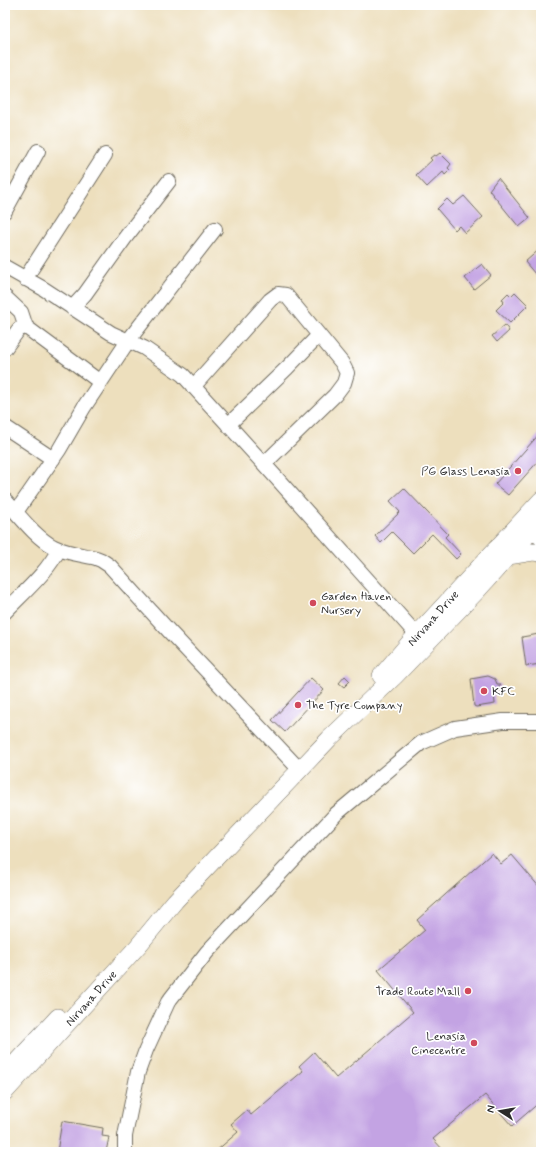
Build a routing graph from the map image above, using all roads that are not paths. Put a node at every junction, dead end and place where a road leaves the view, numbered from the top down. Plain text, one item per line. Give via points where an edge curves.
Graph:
1 (38, 151) dead end
2 (105, 155) dead end
3 (169, 181) dead end
4 (5, 211) edge
5 (214, 229) dead end
6 (5, 267) edge
7 (25, 279) junction
8 (5, 297) edge
9 (72, 308) junction
10 (26, 327) junction
11 (319, 335) junction
12 (128, 341) junction
13 (5, 348) edge
14 (100, 382) junction
15 (193, 387) junction
16 (228, 425) junction
17 (5, 427) edge
18 (53, 459) junction
19 (264, 464) junction
20 (5, 500) edge
21 (541, 500) edge
22 (16, 512) junction
23 (534, 527) edge
24 (59, 549) junction
25 (541, 553) edge
26 (508, 556) junction
27 (5, 612) edge
28 (417, 635) junction
29 (541, 721) edge
30 (329, 739) junction
31 (300, 770) junction
32 (174, 901) junction
33 (5, 1074) edge
34 (5, 1092) edge
35 (125, 1152) edge

1 - 4 street
2 - 7 street
3 - 9 street
5 - 12 street
6 - 7 street
7 - 9 street
8 - 10 street via 22,312
9 - 12 street
10 - 13 street via 19,329
10 - 14 street
11 - 15 street via 286,295 278,294
11 - 16 street
11 - 19 street via 342,363 347,373 344,383 335,396
12 - 14 street
12 - 15 street via 144,348 183,376
14 - 18 street
15 - 16 street
16 - 19 street
17 - 18 street
18 - 22 street
19 - 28 street
20 - 22 street
21 - 23 main road, Nirvana Drive
22 - 24 street via 45,541
23 - 26 main road, Nirvana Drive
23 - 28 main road, Nirvana Drive
24 - 27 street via 37,579
24 - 31 street via 96,558 110,566
25 - 26 main road
26 - 30 main road, Nirvana Drive via 478,591 395,676
28 - 30 main road, Nirvana Drive
29 - 35 street via 503,721 456,728 421,743 336,814 207,952 168,1002 138,1072 124,1136
30 - 31 main road, Nirvana Drive
31 - 32 main road, Nirvana Drive
32 - 33 main road, Nirvana Drive via 108,962
32 - 34 main road, Nirvana Drive via 138,946

